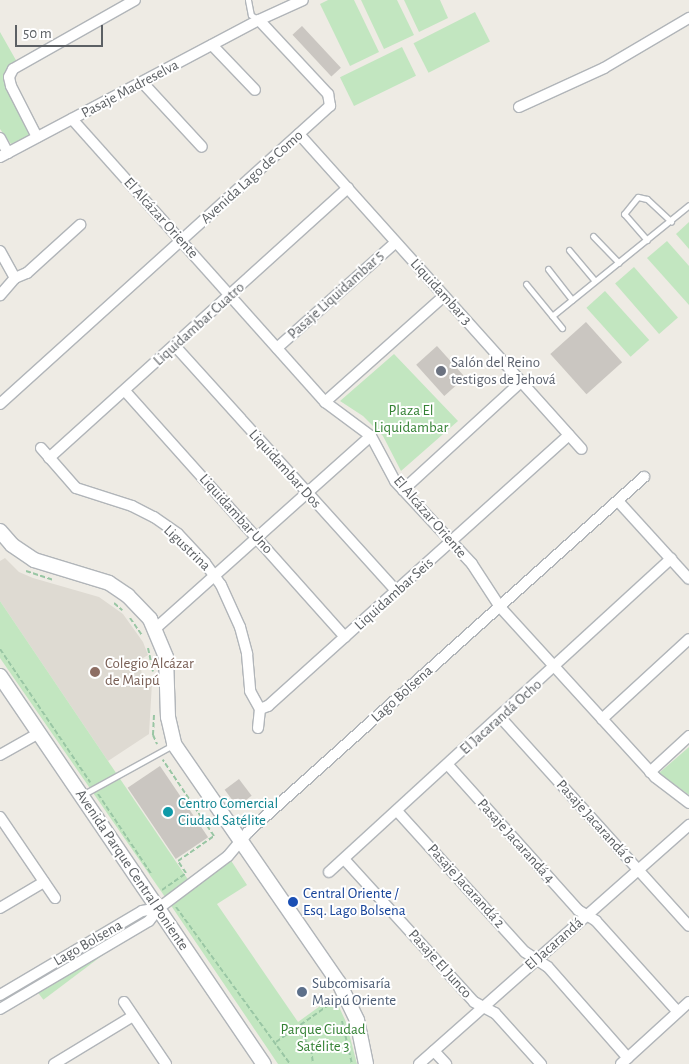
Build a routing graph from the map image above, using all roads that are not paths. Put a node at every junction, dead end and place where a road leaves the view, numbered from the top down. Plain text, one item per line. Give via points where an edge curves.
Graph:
1 (135, 0) edge
2 (248, 0) edge
3 (303, 0) edge
4 (689, 18) edge
5 (259, 20) junction
6 (212, 45) junction
7 (142, 82) junction
8 (254, 90) dead end
9 (519, 107) dead end
10 (72, 119) junction
11 (299, 134) junction
12 (0, 138) edge
13 (37, 138) junction
14 (202, 147) dead end
15 (4, 155) edge
16 (348, 188) junction
17 (689, 205) edge
18 (671, 221) junction
19 (80, 225) dead end
20 (593, 236) dead end
21 (647, 240) junction
22 (182, 241) junction
23 (396, 242) junction
24 (569, 250) dead end
25 (0, 252) edge
26 (618, 263) junction
27 (548, 269) dead end
28 (15, 278) junction
29 (595, 281) junction
30 (526, 284) dead end
31 (0, 294) edge
32 (230, 296) junction
33 (444, 296) junction
34 (572, 300) junction
35 (552, 316) junction
36 (562, 328) dead end
37 (175, 346) junction
38 (276, 348) junction
39 (521, 382) junction
40 (126, 391) junction
41 (325, 402) junction
42 (0, 404) edge
43 (569, 435) junction
44 (371, 436) junction
45 (41, 448) dead end
46 (582, 449) dead end
47 (49, 458) junction
48 (644, 477) dead end
49 (403, 490) junction
50 (308, 494) junction
51 (618, 501) junction
52 (0, 531) edge
53 (258, 538) junction
54 (451, 542) junction
55 (671, 559) junction
56 (216, 577) junction
57 (689, 579) edge
58 (396, 591) junction
59 (500, 607) junction
60 (156, 628) junction
61 (345, 637) junction
62 (689, 639) edge
63 (556, 667) junction
64 (0, 676) edge
65 (260, 708) junction
66 (501, 718) junction
67 (602, 719) junction
68 (258, 728) dead end
69 (39, 732) junction
70 (689, 736) edge
71 (174, 744) junction
72 (0, 755) edge
73 (448, 765) junction
74 (650, 772) junction
75 (88, 792) junction
76 (689, 803) edge
77 (397, 811) junction
78 (0, 817) edge
79 (689, 825) edge
80 (240, 841) junction
81 (344, 859) junction
82 (638, 870) junction
83 (329, 872) dead end
84 (44, 882) junction
85 (55, 898) dead end
86 (165, 904) junction
87 (0, 908) edge
88 (587, 915) junction
89 (689, 926) edge
90 (537, 960) junction
91 (18, 984) junction
92 (0, 995) edge
93 (25, 995) junction
94 (124, 1002) dead end
95 (689, 1002) edge
96 (484, 1007) junction
97 (0, 1009) edge
98 (678, 1012) junction
99 (133, 1016) junction
100 (434, 1051) junction
101 (624, 1061) edge
102 (54, 1064) edge
103 (166, 1064) edge
104 (264, 1064) edge
105 (366, 1064) edge
106 (419, 1064) edge
107 (446, 1064) edge
108 (541, 1064) edge

1 - 13 street via 13,69 9,77 11,86
2 - 5 lane via 251,15
3 - 5 street, Pasaje Madreselva
4 - 9 street via 604,68
5 - 6 street, Pasaje Madreselva
5 - 11 street, Avenida Lago de Como via 330,97 330,106
6 - 7 street, Pasaje Madreselva
6 - 8 street
7 - 10 street, Pasaje Madreselva
7 - 14 street
10 - 13 street, Pasaje Madreselva
10 - 22 street, El Alcázar Oriente
11 - 16 street, Liquidambar 3
11 - 22 street, Avenida Lago de Como
12 - 15 street
13 - 15 street, Pasaje Madreselva
16 - 23 street, Liquidambar 3
16 - 32 street, Liquidambar Cuatro
17 - 18 lane
18 - 21 lane
18 - 21 lane via 647,199 638,197 624,214
19 - 28 street via 27,273
20 - 26 lane
21 - 26 lane
22 - 32 street, El Alcázar Oriente
22 - 42 street, Avenida Lago de Como
23 - 33 street, Liquidambar 3
23 - 38 street, Pasaje Liquidambar 5
24 - 29 lane
25 - 28 street
26 - 29 lane
27 - 34 lane
28 - 31 street
29 - 34 lane
30 - 35 lane
32 - 37 street, Liquidambar Cuatro
32 - 38 street, El Alcázar Oriente
33 - 39 street, Liquidambar 3
33 - 41 street
34 - 35 lane
35 - 36 lane
37 - 40 street, Liquidambar Cuatro
37 - 50 street, Liquidambar Dos
38 - 41 street, El Alcázar Oriente
39 - 43 street, Liquidambar 3
39 - 49 street
40 - 47 street, Liquidambar Cuatro
40 - 53 street, Liquidambar Uno
41 - 44 street, El Alcázar Oriente
43 - 46 street, Liquidambar 3
43 - 54 street, Liquidambar Seis
44 - 49 street, El Alcázar Oriente
44 - 50 street
45 - 47 street, Ligustrina
47 - 56 street, Ligustrina via 76,488 132,506 166,525 191,546
48 - 51 street, Lago Bolsena
49 - 54 street, El Alcázar Oriente
50 - 53 street
50 - 58 street, Liquidambar Dos
51 - 55 street
51 - 59 street, Lago Bolsena
52 - 60 street via 12,545 34,560 97,577 119,589 136,603
53 - 56 street
53 - 61 street, Liquidambar Uno
54 - 58 street, Liquidambar Seis
54 - 59 street, El Alcázar Oriente via 478,572
55 - 57 street
55 - 63 street, El Jacarandá Ocho
56 - 60 street
56 - 65 street, Ligustrina via 240,627 247,654 250,691
58 - 61 street, Liquidambar Seis
59 - 63 street, El Alcázar Oriente
59 - 80 street, Lago Bolsena
60 - 71 street via 166,657 168,717
61 - 65 street, Liquidambar Seis via 268,706
62 - 67 street
63 - 66 street, El Jacarandá Ocho
63 - 67 street, El Alcázar Oriente
64 - 69 street, Avenida Parque Central Poniente
65 - 68 street
66 - 73 street, El Jacarandá Ocho
66 - 82 street, Pasaje Jacarandá 6
67 - 74 street, El Alcázar Oriente
69 - 72 street
69 - 75 street, Avenida Parque Central Poniente
70 - 74 street
71 - 75 lane
71 - 80 street
73 - 77 street, El Jacarandá Ocho
73 - 88 street, Pasaje Jacarandá 4 via 578,910
74 - 76 street, El Alcázar Oriente
75 - 86 street, Avenida Parque Central Poniente
77 - 81 street, El Jacarandá Ocho
77 - 90 street, Pasaje Jacarandá 2 via 525,952
78 - 84 street
79 - 82 street, El Jacarandá
80 - 86 street, Lago Bolsena via 228,856
80 - 105 street via 345,995 357,1020
81 - 83 street, El Jacarandá Ocho
81 - 96 street, Pasaje El Junco via 474,1002
82 - 88 street, El Jacarandá
82 - 89 street, Pasaje Jacarandá 6
84 - 85 street
84 - 87 street
86 - 91 street, Lago Bolsena via 142,911
86 - 93 street, Lago Bolsena via 149,921
86 - 104 street, Avenida Parque Central Poniente
88 - 90 street, El Jacarandá
88 - 98 street, Pasaje Jacarandá 4
90 - 96 street, El Jacarandá
90 - 101 street, Pasaje Jacarandá 2 via 548,967
91 - 92 street, Lago Bolsena
91 - 93 street
93 - 97 street, Lago Bolsena
94 - 99 street
95 - 98 street
96 - 100 street, El Jacarandá
96 - 108 street, Pasaje El Junco via 495,1013
98 - 101 street
99 - 102 street
99 - 103 street
100 - 106 street, El Jacarandá
100 - 107 street

